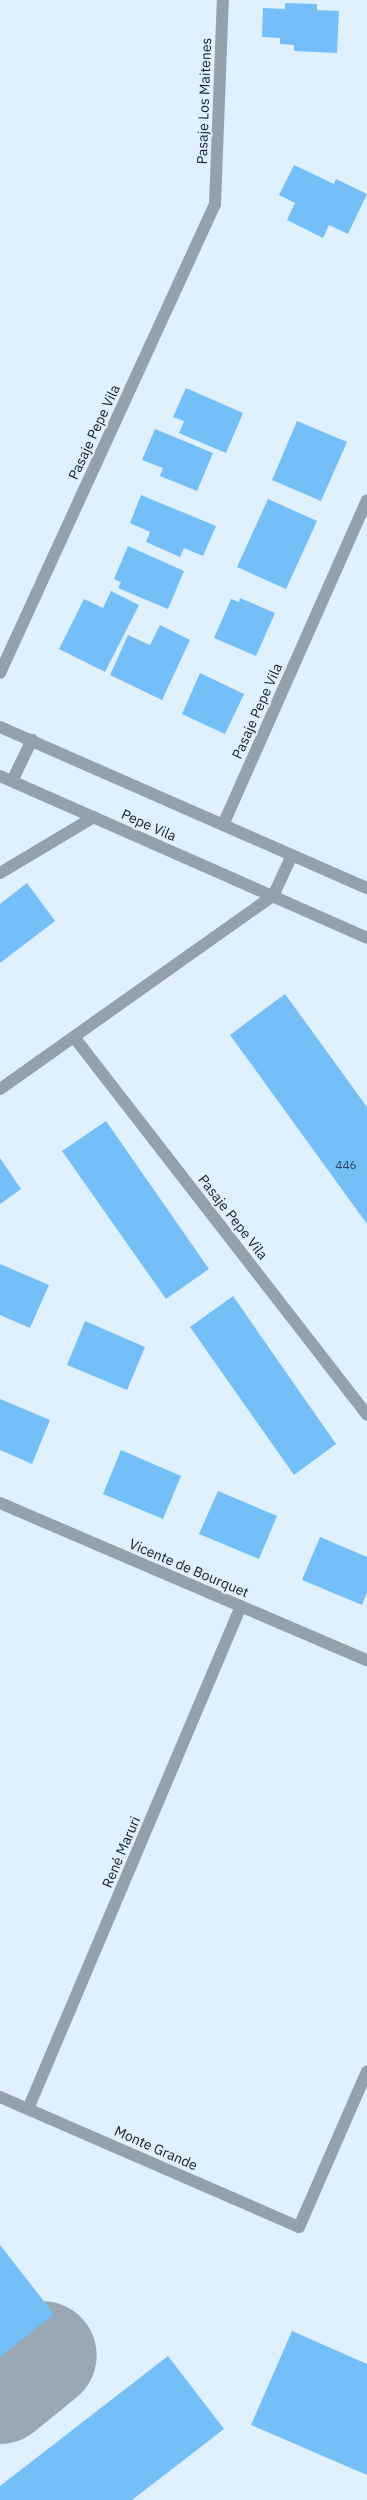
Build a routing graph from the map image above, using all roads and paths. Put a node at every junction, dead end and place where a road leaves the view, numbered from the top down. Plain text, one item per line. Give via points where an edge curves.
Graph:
1 (223, 0) edge
2 (215, 204) joint
3 (367, 500) edge
4 (0, 673) edge
5 (0, 726) edge
6 (32, 740) junction
7 (0, 776) edge
8 (12, 781) junction
9 (94, 817) junction
10 (223, 825) junction
11 (292, 855) junction
12 (0, 873) edge
13 (367, 888) edge
14 (273, 896) junction
15 (367, 938) edge
16 (74, 1037) junction
17 (0, 1089) edge
18 (367, 1415) edge
19 (0, 1503) edge
20 (241, 1606) junction
21 (367, 1660) edge
22 (367, 2071) edge
23 (0, 2097) edge
24 (28, 2109) junction

1 - 2 street, Pasaje Los Maitenes
2 - 4 street, Pasaje Pepe Vila
3 - 10 street, Pasaje Pepe Vila
5 - 6 street
6 - 8 street
6 - 10 street
7 - 8 street, Pepe Vila
8 - 9 street, Pepe Vila
9 - 12 street
9 - 14 street, Pepe Vila
10 - 11 street
11 - 13 street
11 - 14 street
14 - 15 street, Pepe Vila
14 - 16 street
16 - 17 street
16 - 18 street, Pasaje Pepe Vila
19 - 20 street, Vicente de Bourquet
20 - 21 street, Vicente de Bourquet
20 - 24 street, René Maruri
22 - 24 street, Monte Grande via 299,2227
23 - 24 street, Monte Grande

